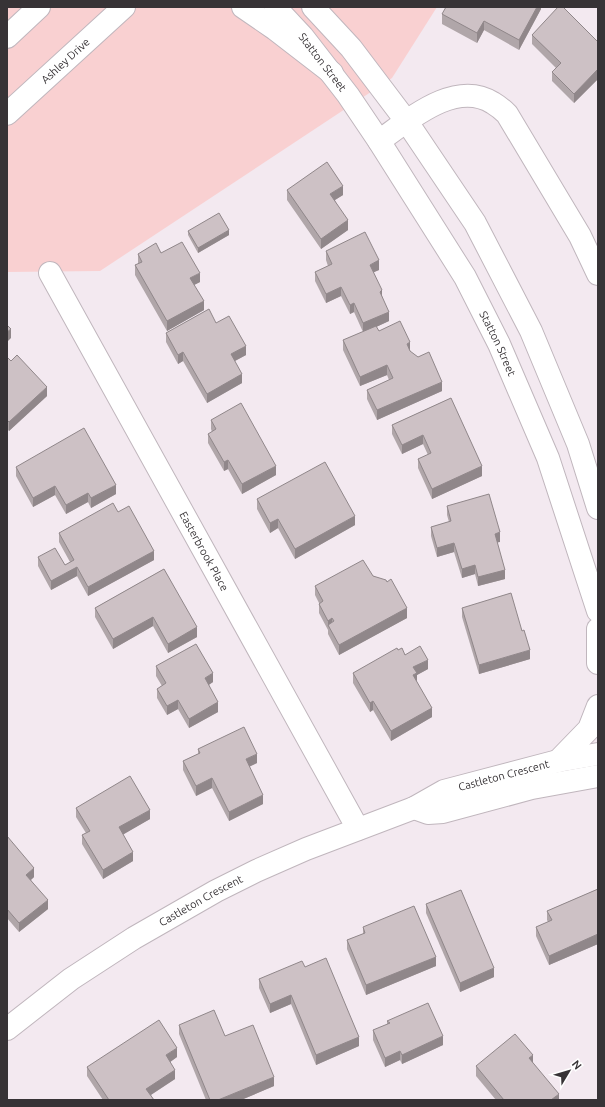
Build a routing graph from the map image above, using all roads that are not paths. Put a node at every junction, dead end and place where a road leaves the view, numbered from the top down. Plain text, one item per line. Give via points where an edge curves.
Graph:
1 (39, 7) edge
2 (124, 7) edge
3 (243, 7) edge
4 (276, 7) edge
5 (313, 7) edge
6 (7, 37) edge
7 (332, 73) junction
8 (7, 114) edge
9 (407, 122) junction
10 (380, 140) junction
11 (50, 273) dead end
12 (598, 274) edge
13 (598, 508) edge
14 (590, 561) edge
15 (598, 611) edge
16 (598, 629) edge
17 (598, 663) edge
18 (598, 706) edge
19 (598, 754) edge
20 (558, 761) junction
21 (598, 776) edge
22 (414, 808) junction
23 (358, 828) junction
24 (8, 1025) edge

1 - 6 street
2 - 8 street, Ashley Drive
3 - 7 street
4 - 7 street, Statton Street
5 - 9 street via 351,48
7 - 10 street, Statton Street
9 - 10 street
9 - 12 street via 428,107 450,98 472,96 492,102 507,114 580,236
9 - 13 street via 475,223 531,331 578,444
10 - 14 street, Statton Street via 465,277 499,344
11 - 23 street, Easterbrook Place
14 - 15 street, Statton Street
16 - 17 street
18 - 20 street via 589,729
19 - 20 street, Castleton Crescent
20 - 22 street, Castleton Crescent via 444,791
21 - 22 street, Castleton Crescent via 532,788 443,812 428,813
22 - 23 street, Castleton Crescent
23 - 24 street, Castleton Crescent via 256,871 168,917 71,979

